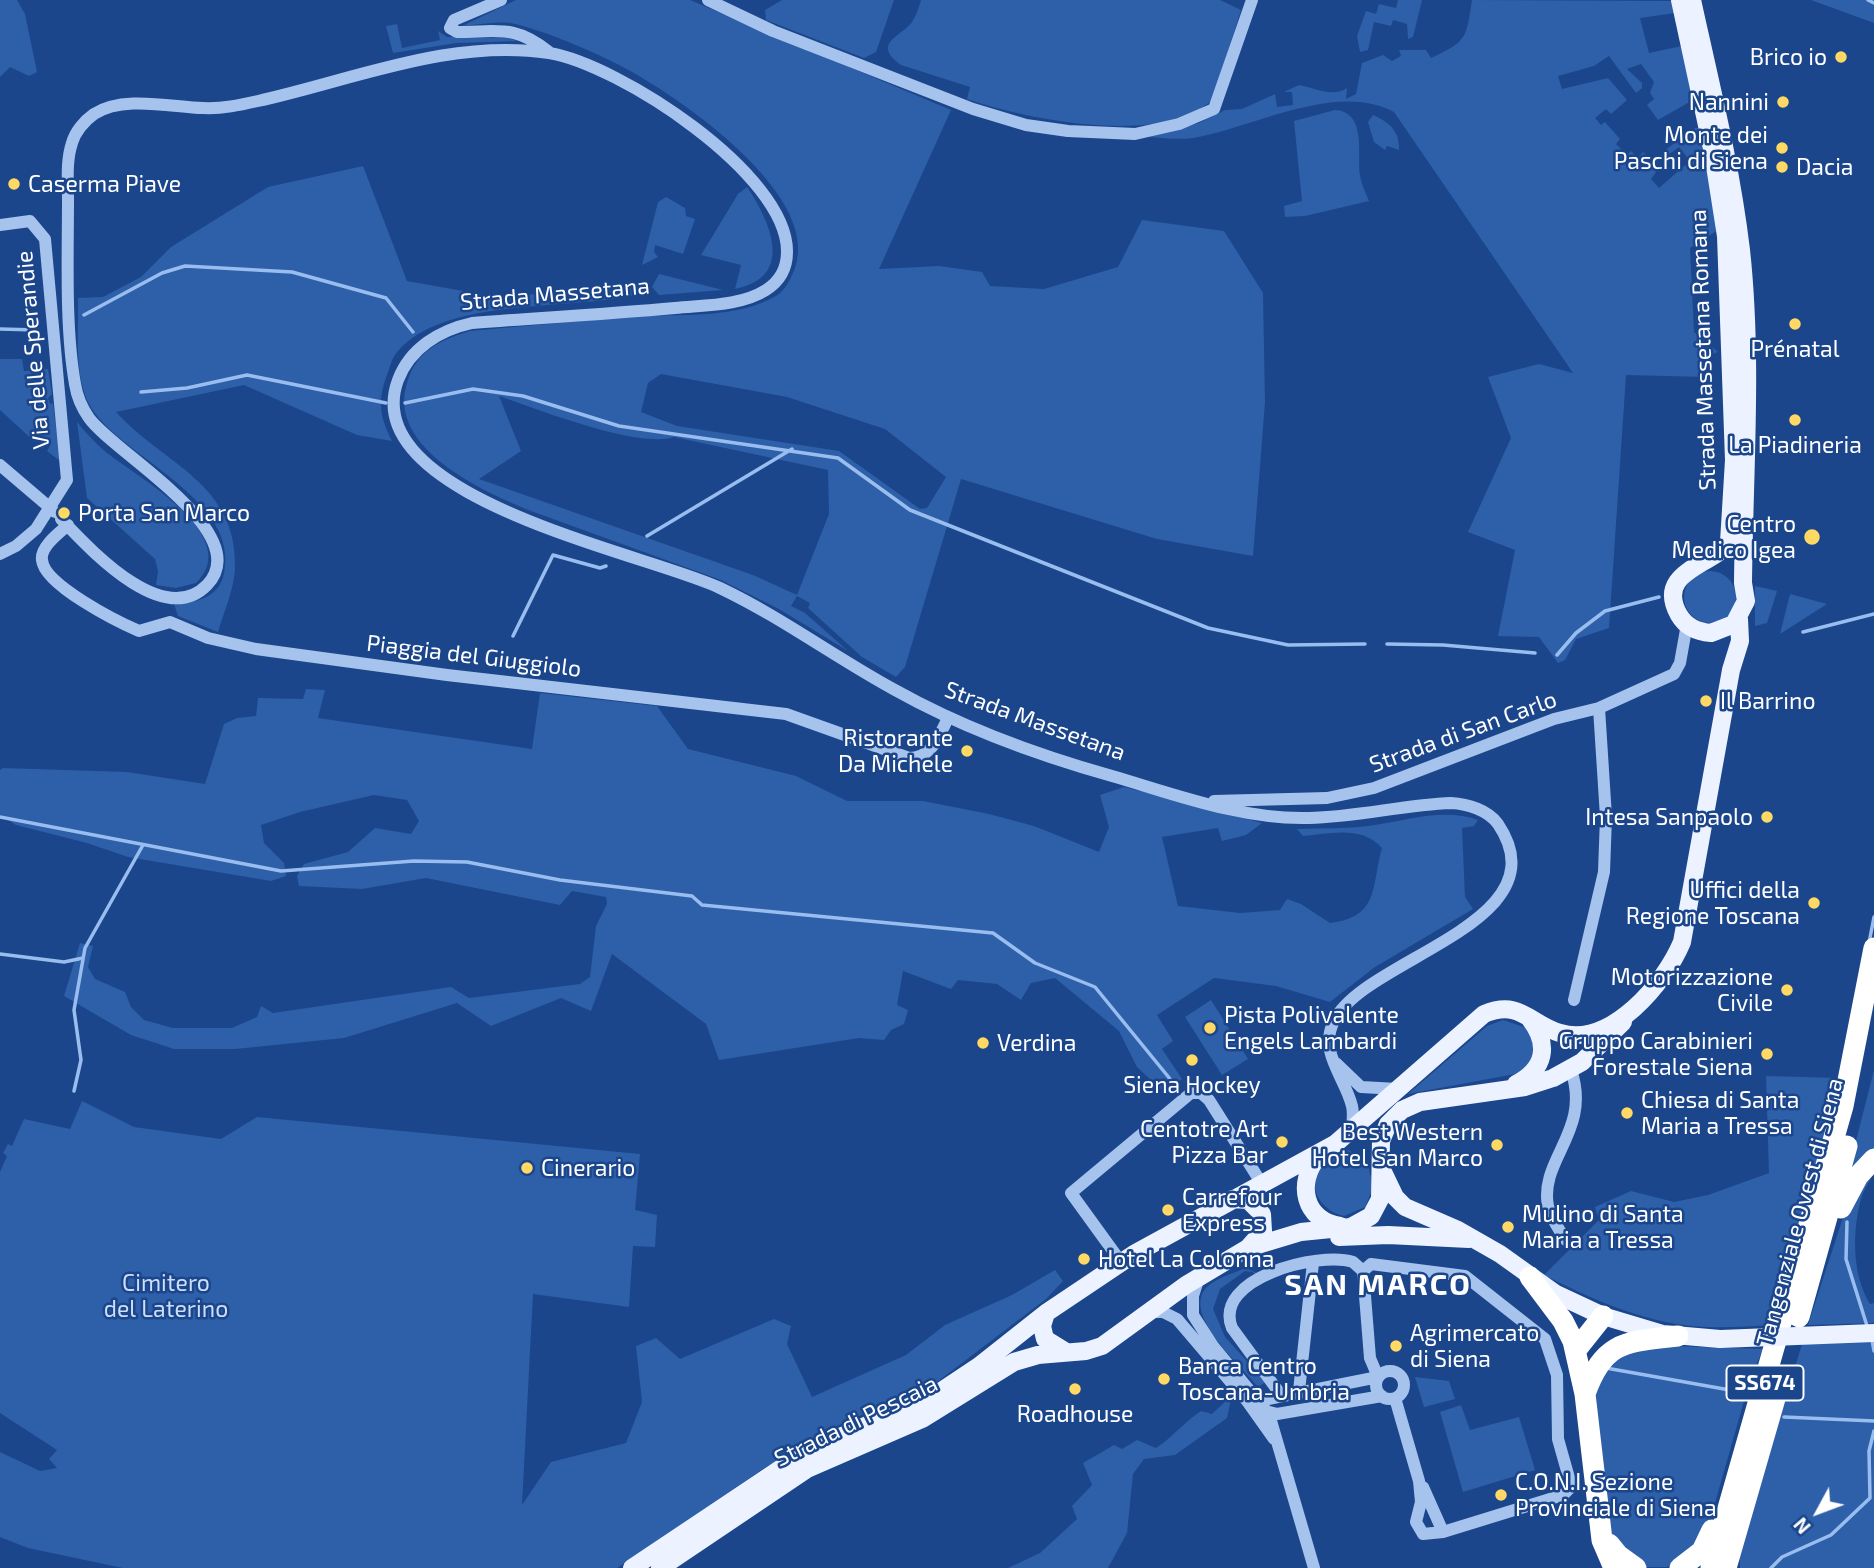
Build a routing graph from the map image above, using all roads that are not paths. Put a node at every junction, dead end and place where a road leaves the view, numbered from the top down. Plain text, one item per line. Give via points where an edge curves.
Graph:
1 (501, 0) edge
2 (708, 0) edge
3 (1252, 0) edge
4 (1681, 0) edge
5 (1692, 0) edge
6 (551, 53) junction
7 (0, 225) edge
8 (0, 465) edge
9 (59, 516) junction
10 (0, 554) edge
11 (1703, 562) junction
12 (1743, 583) junction
13 (1739, 619) junction
14 (1687, 625) junction
15 (1712, 633) junction
16 (1731, 670) junction
17 (1599, 708) junction
18 (948, 718) junction
19 (1209, 802) junction
20 (1874, 948) edge
21 (1574, 1000) dead end
22 (1629, 1013) junction
23 (1527, 1015) junction
24 (1874, 1030) edge
25 (1574, 1035) junction
26 (1333, 1060) junction
27 (1576, 1066) junction
28 (1510, 1087) junction
29 (1402, 1089) junction
30 (1352, 1133) junction
31 (1321, 1153) junction
32 (1874, 1159) edge
33 (1379, 1162) junction
34 (1262, 1184) junction
35 (1233, 1199) junction
36 (1351, 1227) junction
37 (1388, 1235) junction
38 (1476, 1240) junction
39 (1566, 1240) dead end
40 (1248, 1248) junction
41 (1121, 1262) junction
42 (1228, 1262) junction
43 (1313, 1263) junction
44 (1363, 1271) junction
45 (1200, 1276) junction
46 (1530, 1277) junction
47 (1809, 1288) junction
48 (1149, 1312) junction
49 (1046, 1313) junction
50 (1604, 1316) junction
51 (1874, 1333) edge
52 (1678, 1336) junction
53 (1576, 1350) junction
54 (1070, 1353) junction
55 (1606, 1353) junction
56 (1209, 1355) junction
57 (1378, 1377) junction
58 (1299, 1391) junction
59 (1252, 1393) junction
60 (1585, 1394) junction
61 (1281, 1395) junction
62 (1388, 1397) junction
63 (1287, 1412) junction
64 (1269, 1414) junction
65 (1276, 1430) junction
66 (1278, 1445) junction
67 (1742, 1460) junction
68 (1419, 1481) junction
69 (1601, 1530) junction
70 (1443, 1532) junction
71 (632, 1568) edge
72 (660, 1568) edge
73 (1314, 1568) edge
74 (1615, 1568) edge
75 (1636, 1568) edge
76 (1680, 1568) edge
77 (1711, 1568) edge
78 (1726, 1568) edge

1 - 6 street via 454,20 450,28 460,33 513,32
2 - 3 street via 773,31 999,118 1068,131 1124,134 1179,124 1214,109
4 - 11 main road, Strada Massetana Romana via 1721,196 1729,286 1732,533 1726,547
5 - 12 main road, Strada Massetana Romana via 1741,251 1746,401
6 - 9 street, Strada Massetana via 506,51 433,58 238,106 124,106 100,110 87,120 74,138 69,166 68,267 77,394 99,430 202,522 215,549 216,568 206,585 191,594 178,597 149,591 116,573
6 - 18 street, Strada Massetana via 584,62 622,81 739,165 762,190 779,219 787,244 784,270 764,292 723,303 472,323 449,329 420,347 400,374 394,408 402,435 429,467 479,499 715,586
7 - 9 street, Via delle Sperandie via 30,221 45,239 67,474
8 - 9 street
9 - 10 street
9 - 18 street, Piaggia del Giuggiolo via 42,560 45,568 73,593 139,631 170,622 208,638 256,649 786,714 909,758 921,757 932,748
11 - 12 main road via 1727,566
11 - 14 main road, Strada Massetana Romana via 1677,583 1675,605
12 - 13 main road, Strada Massetana Romana via 1746,601
13 - 15 main road
13 - 16 main road, Strada Massetana Romana via 1740,641
14 - 15 main road
14 - 17 street, Strada di San Carlo via 1674,674
15 - 16 main road
16 - 22 main road, Strada Massetana Romana via 1682,942 1663,976
17 - 19 street, Strada di San Carlo via 1568,715 1374,788 1307,800
17 - 21 street via 1606,817 1604,872
18 - 19 street, Strada Massetana via 1076,765
19 - 26 street, Strada Massetana via 1261,814 1308,818 1458,804 1483,811 1502,830 1510,864 1502,893 1448,940 1350,999 1331,1028
20 - 67 highway, Tangenziale Ovest di Siena / SS674 via 1843,1106
22 - 25 main road via 1596,1032
22 - 27 main road via 1616,1032
23 - 25 main road via 1555,1032
23 - 28 main road via 1541,1036 1543,1056 1532,1074
23 - 29 main road via 1506,1008 1485,1014
24 - 47 highway, Tangenziale Ovest di Siena / SS674 via 1858,1108
25 - 27 main road via 1581,1049
26 - 29 street via 1361,1087
26 - 30 street, Strada Massetana via 1352,1107
27 - 28 main road via 1537,1084
27 - 39 street via 1576,1113 1548,1197 1550,1213
28 - 33 main road via 1411,1105 1384,1131
29 - 30 main road
30 - 31 main road, Strada di Pescaia
31 - 34 main road, Strada di Pescaia
31 - 36 main road, Strada di Pescaia via 1305,1179 1307,1201 1321,1219
32 - 47 highway via 1850,1188
33 - 36 main road via 1379,1205 1371,1216
33 - 38 main road via 1399,1203
34 - 35 main road, Strada di Pescaia
34 - 41 street via 1209,1100 1196,1091 1071,1193
35 - 40 main road via 1254,1204 1264,1219 1261,1235
35 - 41 main road, Strada di Pescaia
36 - 37 main road, Strada di Pescaia
36 - 40 main road, Strada di Pescaia via 1301,1232
37 - 38 main road, Strada di Pescaia
37 - 42 main road, Strada di Pescaia via 1321,1240
38 - 46 main road
40 - 42 main road, Strada di Pescaia
41 - 49 main road, Strada di Pescaia
42 - 45 main road, Strada di Pescaia
43 - 44 street via 1348,1260
43 - 58 street
43 - 61 street via 1263,1276 1239,1293 1230,1307 1233,1331
44 - 57 street via 1370,1358
44 - 70 street via 1371,1264 1465,1276 1549,1345 1557,1376 1558,1439 1569,1489 1563,1495
45 - 48 main road, Strada di Pescaia
45 - 59 street via 1191,1305 1195,1322
46 - 50 main road
46 - 53 highway via 1563,1321
47 - 78 highway, Tangenziale Ovest di Siena / SS674
48 - 54 main road, Strada di Pescaia via 1108,1343
48 - 56 street via 1172,1316
49 - 54 main road via 1045,1339
49 - 71 main road, Strada di Pescaia via 934,1396 789,1463
50 - 52 main road
50 - 53 highway
50 - 55 highway
51 - 52 main road, bridge via 1720,1339
52 - 55 highway via 1623,1344
53 - 60 highway
54 - 72 main road, Strada di Pescaia via 1014,1362 922,1419 814,1465
55 - 60 highway
56 - 64 street
56 - 66 street
57 - 58 street
57 - 62 street via 1377,1390
57 - 62 street via 1388,1370 1400,1376 1403,1388
58 - 61 street
59 - 61 street via 1264,1399
59 - 64 street
60 - 69 highway
62 - 63 street
62 - 68 street
63 - 64 street
63 - 65 street via 1279,1418
64 - 65 street
65 - 66 street
66 - 73 street
67 - 76 highway via 1705,1545
67 - 77 highway, Tangenziale Ovest di Siena / SS674
68 - 70 street
68 - 70 street via 1417,1528 1423,1534
69 - 74 highway
69 - 75 highway via 1618,1555

